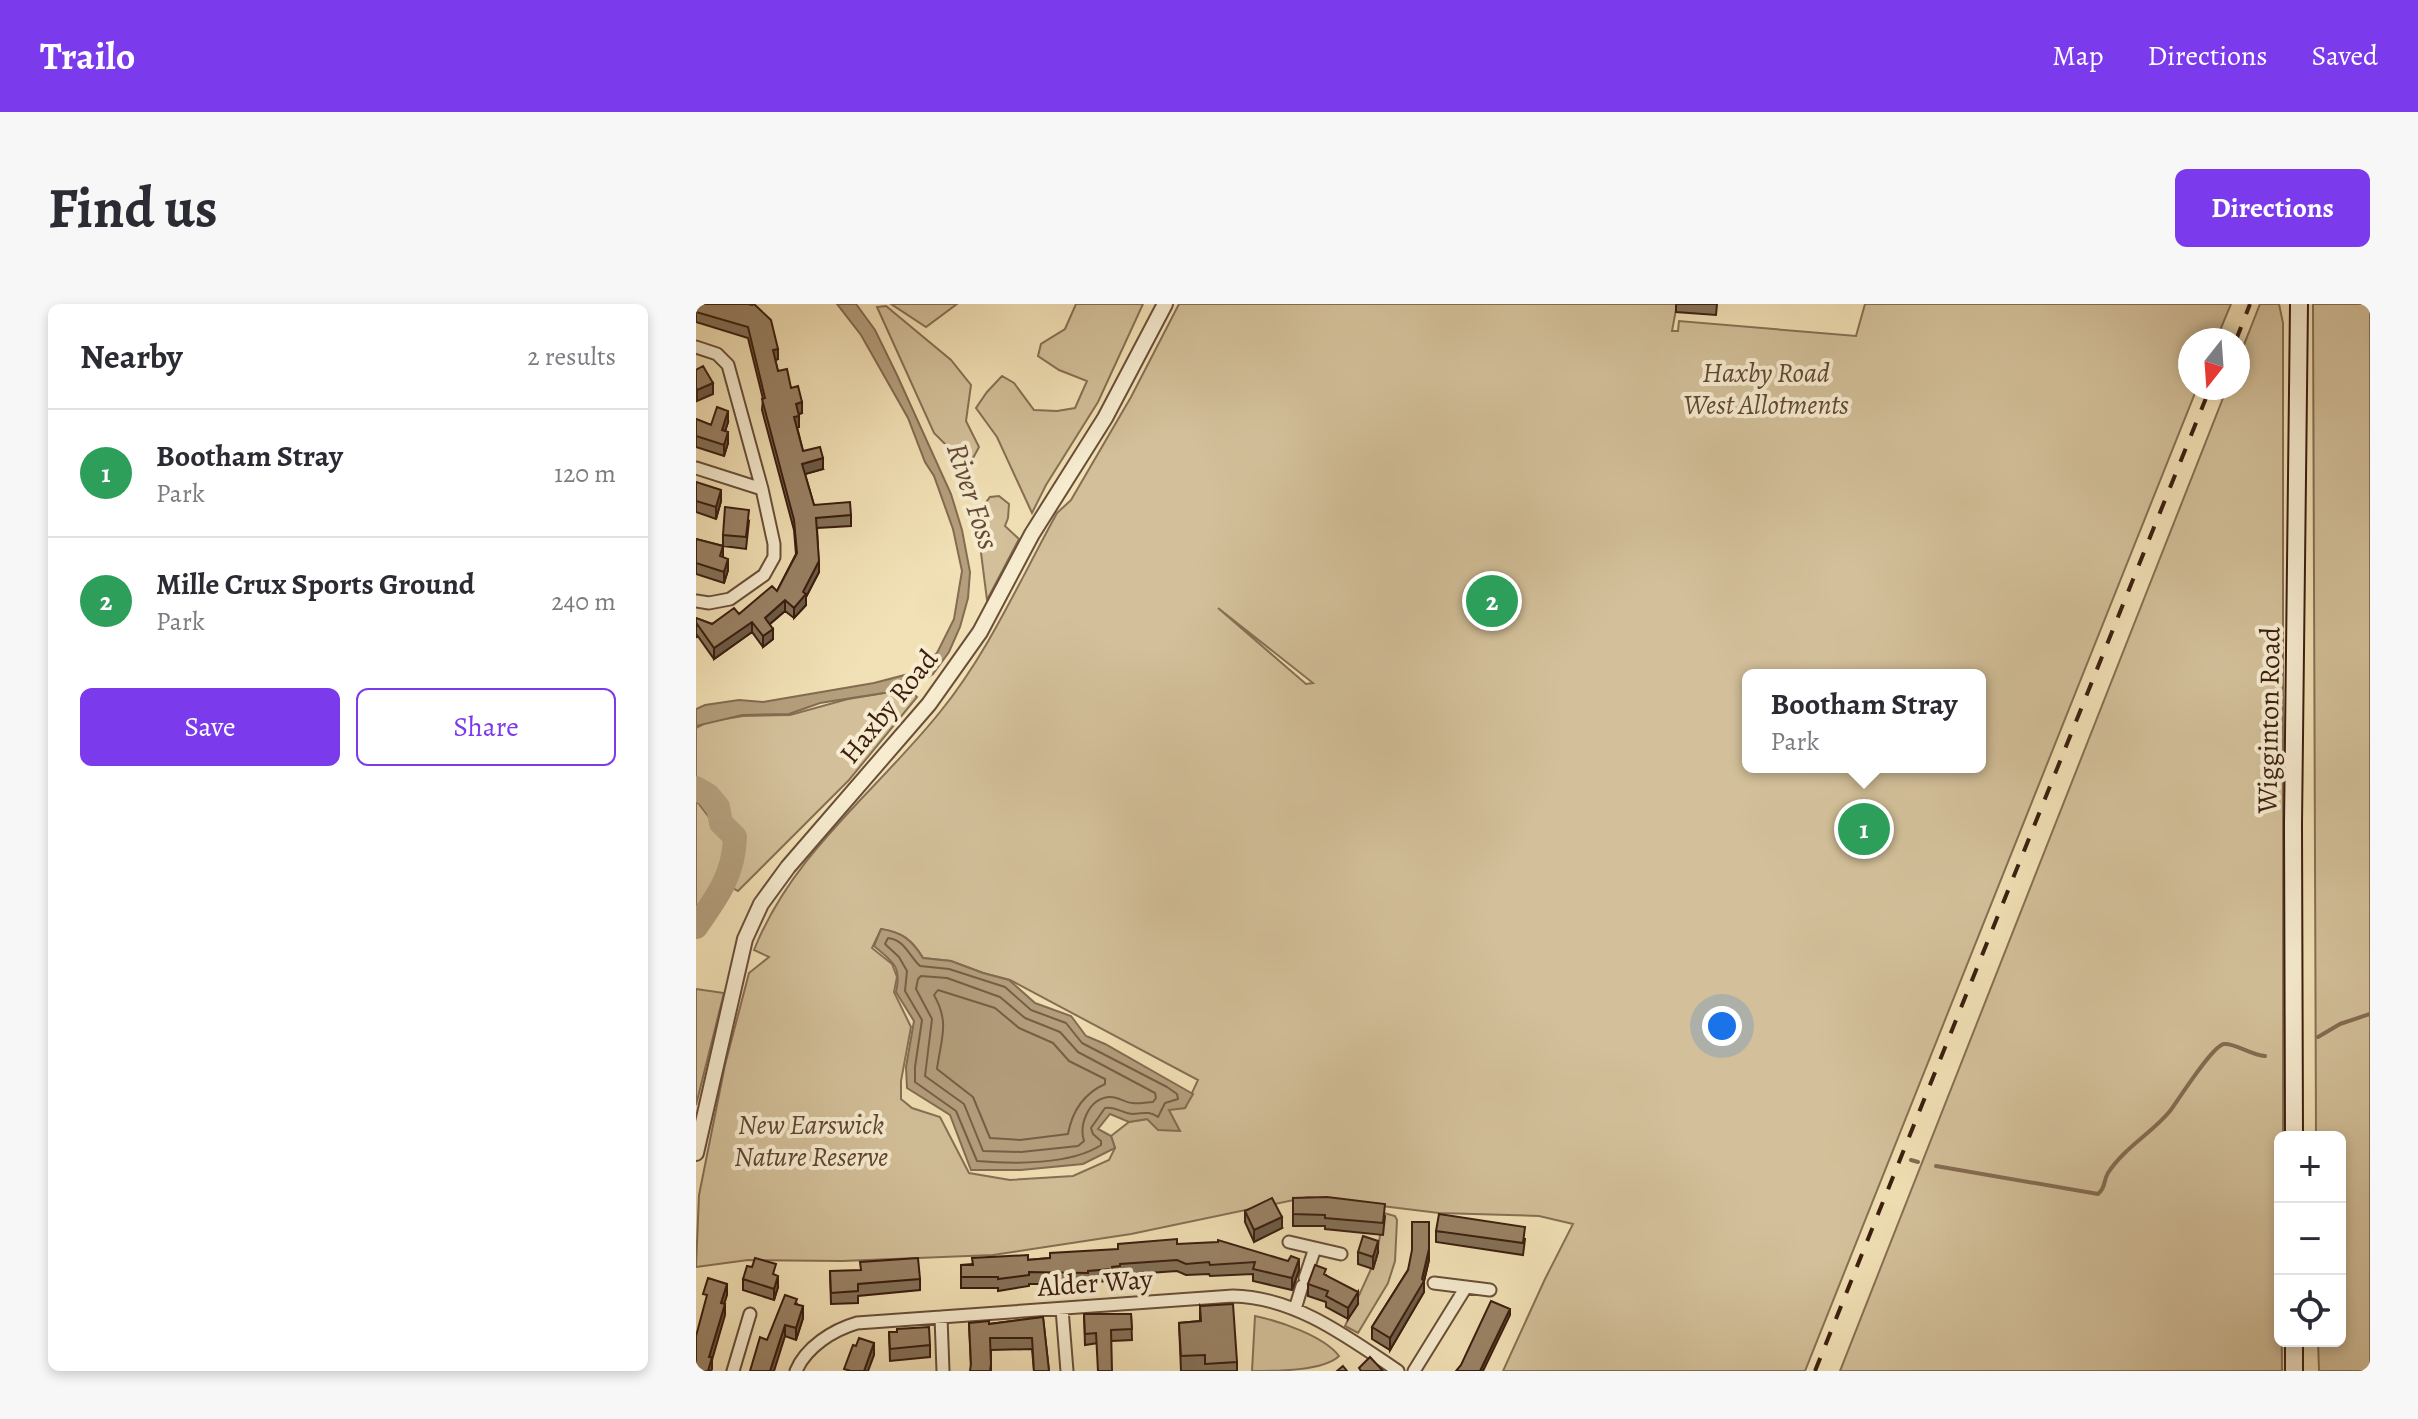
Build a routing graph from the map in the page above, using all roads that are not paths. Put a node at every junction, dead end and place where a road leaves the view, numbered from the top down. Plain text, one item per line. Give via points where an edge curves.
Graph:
1 (1165, 304) edge
2 (2299, 304) edge
3 (696, 347) edge
4 (696, 468) edge
5 (762, 489) junction
6 (696, 601) edge
7 (2294, 1131) edge
8 (696, 1153) edge
9 (1289, 1242) dead end
10 (1315, 1248) junction
11 (1341, 1254) dead end
12 (1434, 1283) dead end
13 (1466, 1287) junction
14 (1490, 1290) dead end
15 (1062, 1309) junction
16 (1295, 1309) junction
17 (750, 1314) dead end
18 (941, 1317) junction
19 (2294, 1347) edge
20 (733, 1371) edge
21 (796, 1371) edge
22 (943, 1371) edge
23 (1067, 1371) edge
24 (1398, 1371) edge
25 (1414, 1371) edge
26 (2294, 1371) edge

1 - 8 street, Haxby Road via 980,632 929,704 788,867 752,918
2 - 7 main road, Wigginton Road
3 - 5 street via 717,354 728,365
4 - 5 street
5 - 6 street via 774,544 771,566 730,599
9 - 10 street
10 - 11 street
10 - 16 street
12 - 13 street
13 - 14 street
13 - 25 street
15 - 16 street, Alder Way via 1233,1296
15 - 18 street, Alder Way
15 - 23 street
16 - 24 street, Alder Way
17 - 20 street
18 - 21 street, Alder Way via 845,1326 811,1349
18 - 22 street
19 - 26 main road

